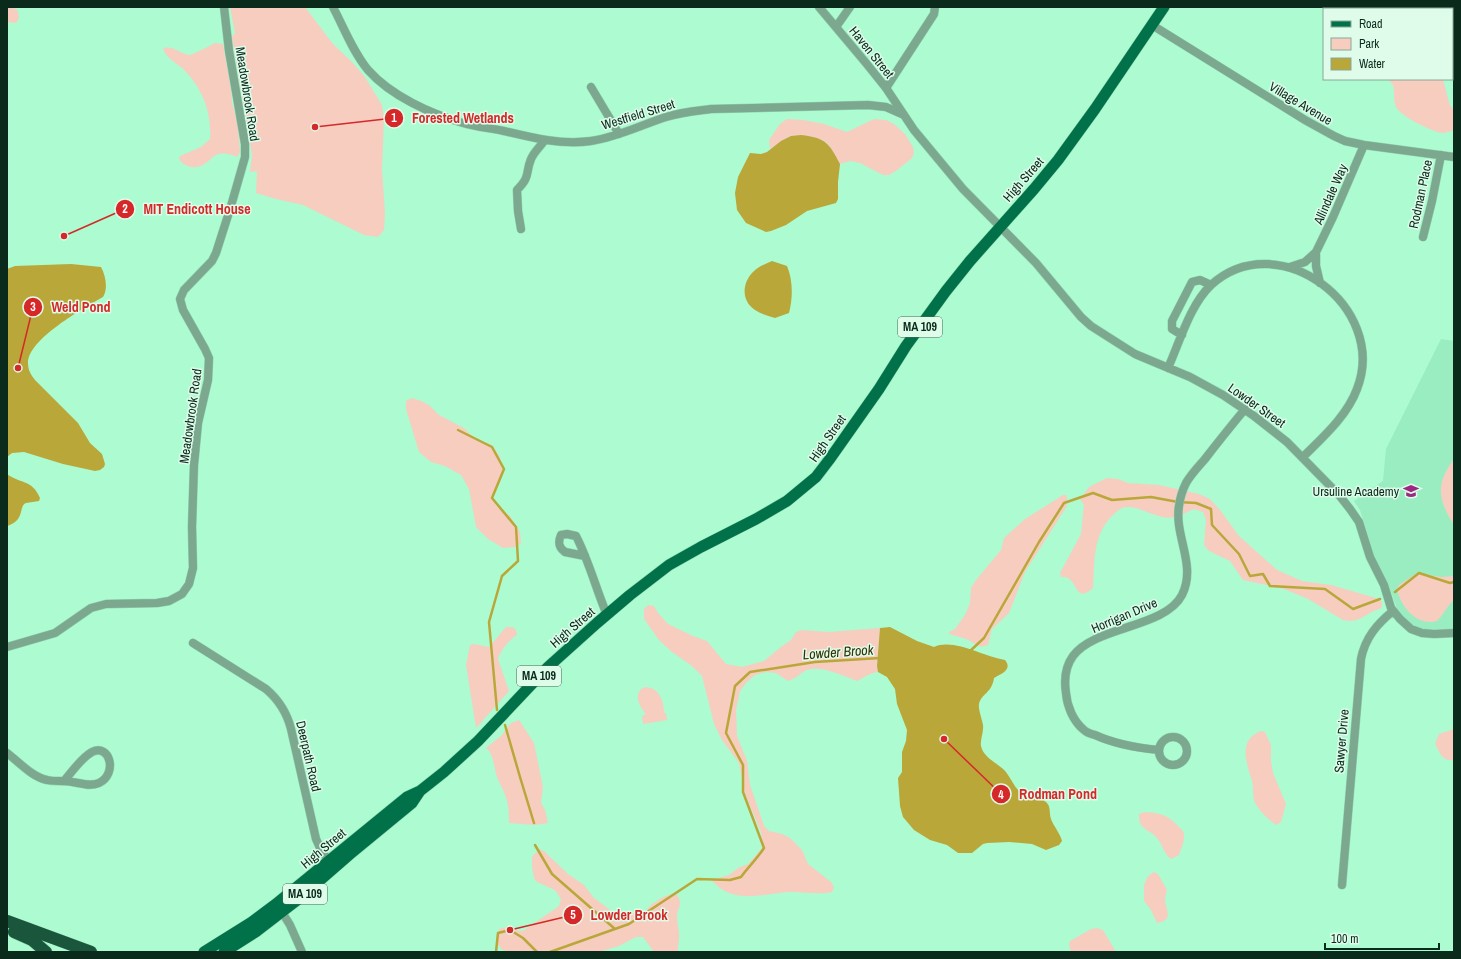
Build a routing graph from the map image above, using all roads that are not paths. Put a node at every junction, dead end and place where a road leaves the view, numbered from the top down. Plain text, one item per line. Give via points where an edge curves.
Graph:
1 (224, 7) edge
2 (333, 7) edge
3 (819, 7) edge
4 (850, 7) edge
5 (936, 7) edge
6 (1164, 7) edge
7 (1152, 25) junction
8 (836, 27) junction
9 (591, 86) dead end
10 (886, 88) junction
11 (904, 115) junction
12 (619, 134) junction
13 (544, 141) junction
14 (1364, 145) junction
15 (1441, 155) junction
16 (1454, 157) edge
17 (1001, 226) junction
18 (521, 229) dead end
19 (1423, 238) dead end
20 (1316, 252) junction
21 (1290, 268) junction
22 (1320, 283) junction
23 (1211, 285) junction
24 (1182, 336) junction
25 (1168, 368) junction
26 (1245, 409) junction
27 (1303, 457) junction
28 (585, 556) dead end
29 (1393, 611) junction
30 (606, 615) junction
31 (1454, 633) edge
32 (193, 643) dead end
33 (7, 647) edge
34 (1159, 750) dead end
35 (7, 753) edge
36 (64, 781) junction
37 (331, 864) junction
38 (1342, 885) dead end
39 (279, 908) junction
40 (7, 921) edge
41 (7, 930) edge
42 (46, 952) edge
43 (91, 952) edge
44 (204, 952) edge
45 (224, 952) edge
46 (302, 952) edge

1 - 33 street, Meadowbrook Road via 245,157 230,212 212,261 184,290 180,299 209,358 208,380 198,423 194,465 193,568 189,584 182,594 169,601 106,604 91,608 55,633
2 - 13 street, Westfield Street via 356,53 369,70 394,91 429,111 463,123
3 - 8 street, Haven Street
4 - 8 street
5 - 10 street
6 - 7 main road, High Street / MA 109
7 - 14 street, Village Avenue via 1317,127 1340,138
7 - 17 main road, High Street / MA 109 via 1066,148 1034,190
8 - 10 street, Haven Street
9 - 12 street
10 - 11 street, Haven Street
11 - 12 street, Westfield Street via 868,105 692,111 667,116
11 - 17 street via 964,189
12 - 13 street, Westfield Street via 590,141
13 - 18 street via 534,153 525,182 518,190
14 - 15 street, Village Avenue
14 - 20 street, Allindale Way via 1334,217
15 - 16 street, Village Avenue
15 - 19 street, Rodman Place
17 - 25 street, Lowder Street via 1086,322 1135,354
17 - 30 main road, High Street / MA 109 via 946,291 829,460 810,483 771,511 669,565
20 - 21 street, Allindale Way via 1305,262
20 - 22 street
21 - 22 street
21 - 23 street via 1272,264 1248,265 1226,274
22 - 27 street via 1338,298 1351,315 1361,341 1363,364 1357,389 1344,413
23 - 24 street via 1194,307
23 - 24 street via 1200,280 1192,282 1172,321 1172,329
24 - 25 street
25 - 26 street, Lowder Street via 1201,382
26 - 27 street, Lowder Street
26 - 34 street, Horrigan Drive via 1186,484 1180,502 1180,528 1188,572 1182,594 1176,604 1159,615 1084,645 1074,656 1065,673 1066,703 1084,731 1124,745
27 - 29 street, Lowder Street via 1339,495 1359,522 1370,557 1382,580
28 - 30 street
29 - 31 street, Lowder Street via 1416,632
29 - 38 street, Sawyer Drive via 1374,630 1361,659
30 - 37 main road, High Street / MA 109 via 548,667 478,741 420,792 407,797
32 - 37 street, Deerpath Road via 273,694 282,707 289,721 316,839
35 - 36 street via 35,775 48,781
36 - 36 street via 93,752 100,751 108,756 111,763 108,774 100,782 89,785
37 - 39 main road, High Street / MA 109
39 - 44 main road, High Street / MA 109
39 - 45 main road, High Street / MA 109
39 - 46 street
40 - 43 highway
41 - 42 highway via 32,940

